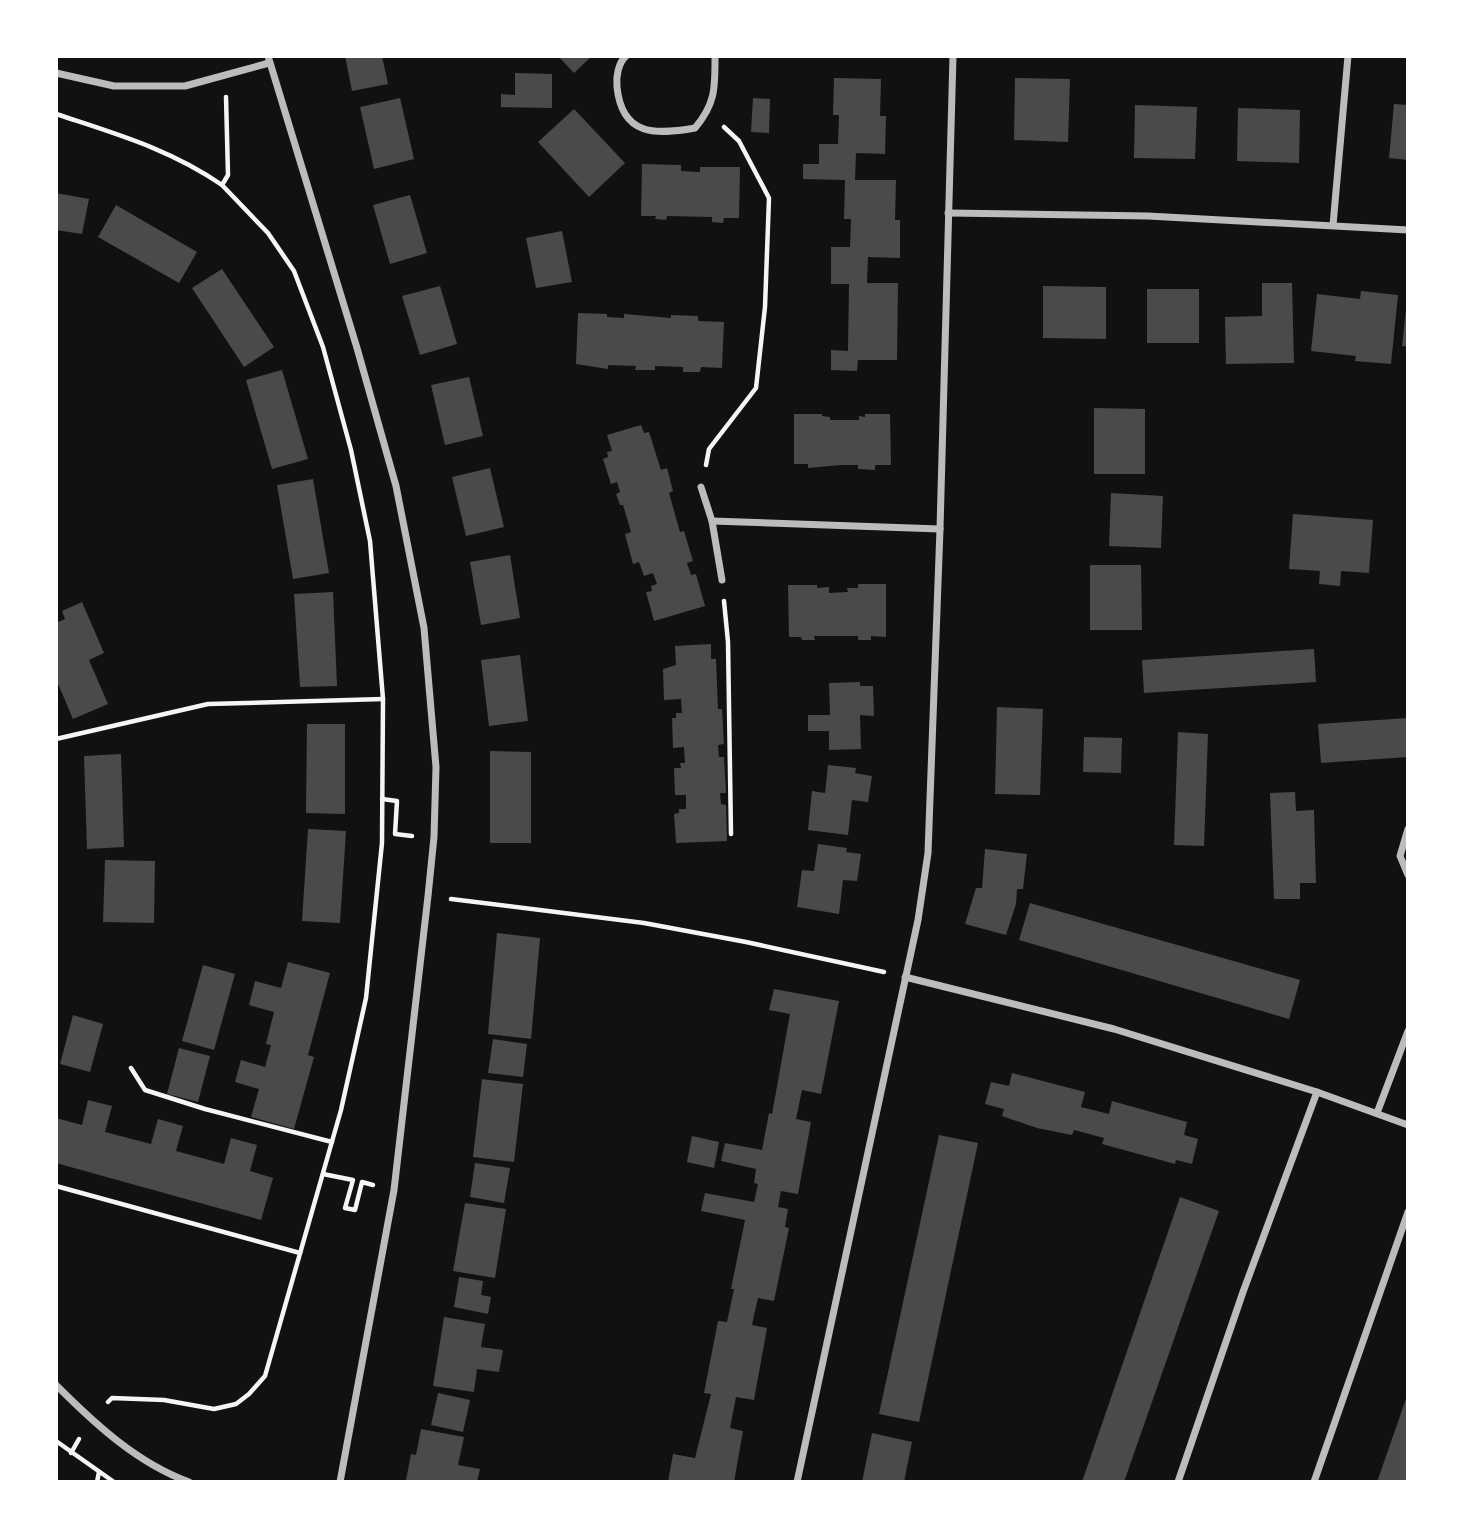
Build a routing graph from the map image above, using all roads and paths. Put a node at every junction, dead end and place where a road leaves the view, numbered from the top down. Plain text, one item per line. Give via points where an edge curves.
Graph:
1 (626, 56) edge
2 (715, 56) edge
3 (953, 56) edge
4 (1348, 56) edge
5 (268, 60) edge
6 (56, 73) edge
7 (223, 76) junction
8 (709, 111) junction
9 (56, 114) edge
10 (222, 186) junction
11 (948, 213) junction
12 (1333, 225) junction
13 (1408, 230) edge
14 (701, 487) joint
15 (712, 521) junction
16 (940, 529) junction
17 (722, 580) joint
18 (383, 699) junction
19 (56, 738) edge
20 (382, 799) junction
21 (1408, 829) edge
22 (731, 834) dead end
23 (434, 837) junction
24 (1408, 875) edge
25 (428, 896) junction
26 (905, 976) junction
27 (1408, 1031) edge
28 (131, 1068) dead end
29 (1317, 1092) junction
30 (1377, 1112) junction
31 (1408, 1125) edge
32 (332, 1142) junction
33 (323, 1174) junction
34 (56, 1186) edge
35 (394, 1190) junction
36 (1408, 1212) edge
37 (300, 1253) junction
38 (56, 1385) edge
39 (90, 1419) junction
40 (56, 1441) edge
41 (71, 1453) junction
42 (99, 1472) junction
43 (97, 1482) edge
44 (114, 1482) edge
45 (190, 1482) edge
46 (340, 1482) edge
47 (797, 1482) edge
48 (1178, 1482) edge
49 (1314, 1482) edge

1 - 8 street via 616,82 619,107 638,127 665,134 695,128
2 - 8 street via 715,90
3 - 11 street
4 - 12 street
5 - 7 street
5 - 23 street via 396,486 424,628 436,766
6 - 7 street via 114,86 185,86
7 - 10 path via 228,175
8 - 14 path via 739,141 769,198 756,388 709,449
9 - 10 path via 159,149 195,166
10 - 18 path via 268,233 294,271 323,347 370,541
11 - 12 street
11 - 16 street
12 - 13 street
14 - 15 street
15 - 16 street
15 - 17 street
16 - 26 street via 928,853
17 - 22 path via 728,642
18 - 19 path via 208,704
18 - 20 path
20 - 23 path via 397,801 395,834
20 - 32 path via 366,998
21 - 24 street via 1400,856
23 - 25 street
25 - 26 path via 644,923
25 - 35 street
26 - 29 street via 1114,1029
26 - 47 street
27 - 30 street
28 - 32 path via 145,1090
29 - 30 street
29 - 48 street
30 - 31 street
32 - 33 path
33 - 35 path via 353,1180 345,1208 355,1210 362,1182
33 - 37 path
34 - 37 path
35 - 46 street
36 - 49 street
37 - 39 path via 265,1376 249,1394 236,1404 214,1409 164,1400 112,1398
38 - 39 street
39 - 41 path
39 - 45 street via 142,1458
40 - 41 path
41 - 42 path
42 - 43 path
42 - 44 path

